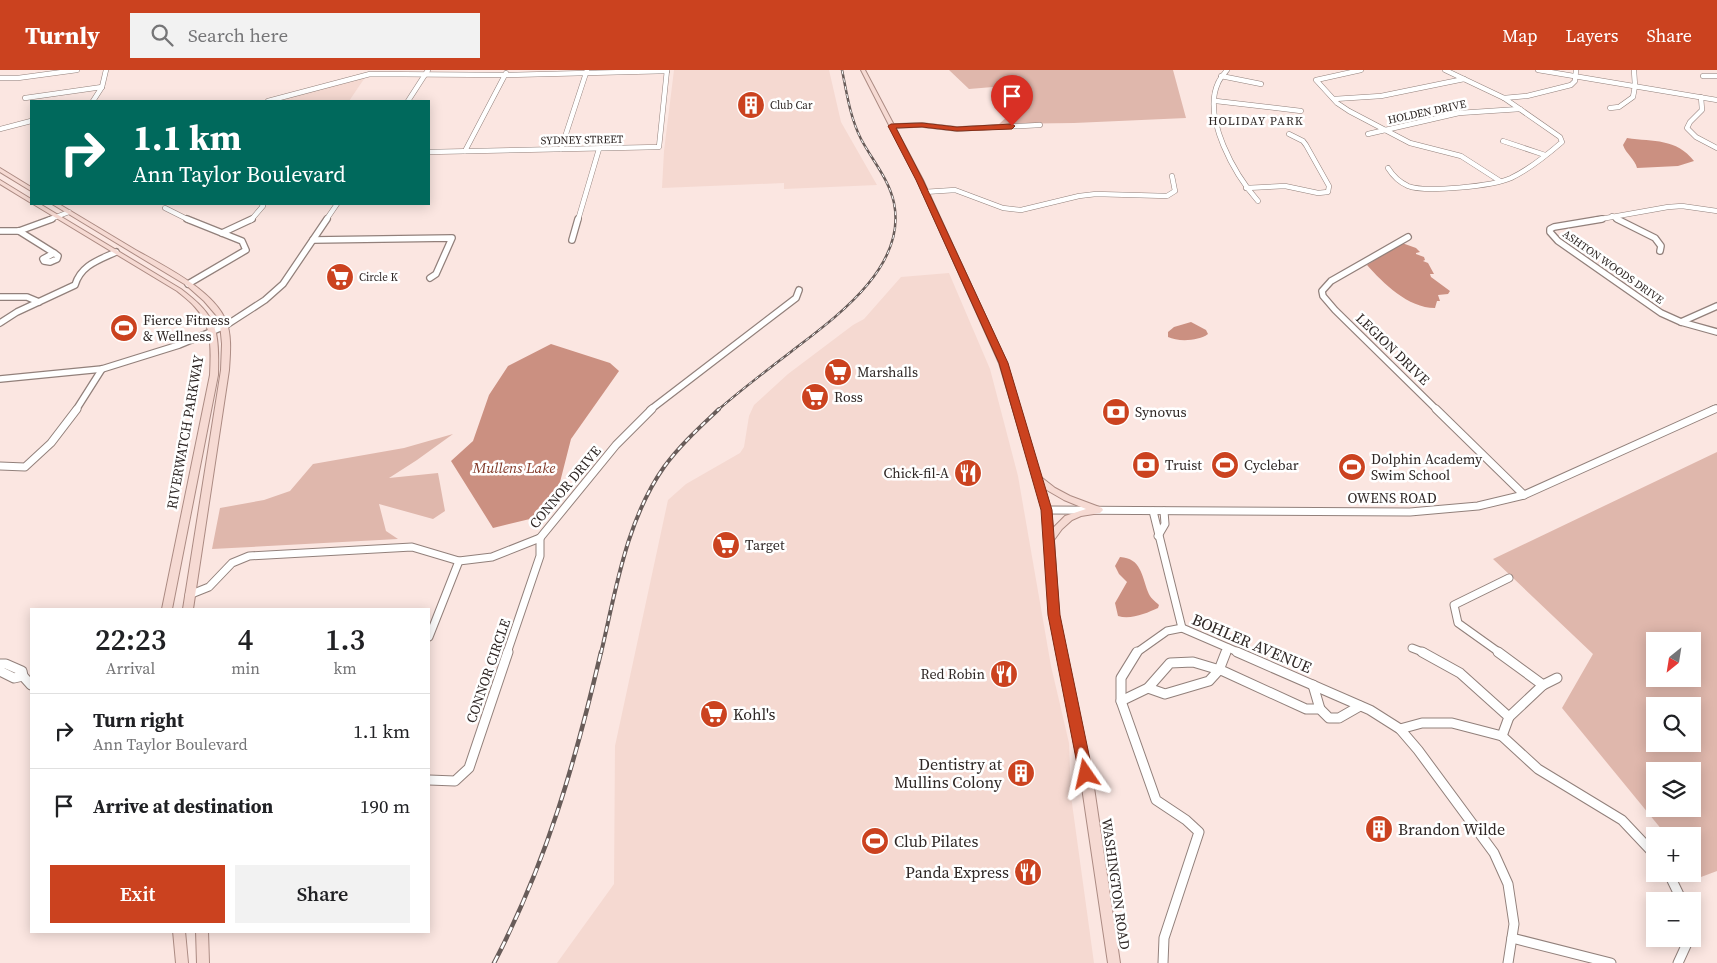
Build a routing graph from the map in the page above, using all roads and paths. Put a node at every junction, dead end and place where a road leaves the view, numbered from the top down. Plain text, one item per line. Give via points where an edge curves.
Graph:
1 (77, 70) edge
2 (106, 70) edge
3 (428, 70) edge
4 (863, 70) edge
5 (1227, 70) edge
6 (1343, 70) edge
7 (1361, 70) edge
8 (1445, 70) edge
9 (1538, 70) edge
10 (1576, 70) edge
11 (1634, 70) edge
12 (667, 71) edge
13 (506, 72) edge
14 (587, 72) edge
15 (1348, 73) junction
16 (425, 75) junction
17 (1220, 76) junction
18 (1575, 76) junction
19 (1703, 76) dead end
20 (1717, 76) edge
21 (0, 78) edge
22 (1464, 79) junction
23 (1261, 84) dead end
24 (1635, 86) junction
25 (102, 87) junction
26 (1701, 97) junction
27 (24, 98) dead end
28 (1504, 98) junction
29 (1334, 99) junction
30 (94, 100) edge
31 (272, 100) edge
32 (409, 100) edge
33 (1717, 100) edge
34 (1216, 101) junction
35 (1610, 108) dead end
36 (1520, 109) junction
37 (1301, 111) dead end
38 (30, 121) edge
39 (1040, 125) dead end
40 (891, 126) junction
41 (0, 129) edge
42 (1385, 130) junction
43 (1289, 134) dead end
44 (1368, 134) dead end
45 (1503, 141) dead end
46 (599, 148) junction
47 (1717, 148) edge
48 (561, 149) junction
49 (465, 151) junction
50 (430, 152) edge
51 (1545, 155) junction
52 (1388, 168) dead end
53 (0, 170) edge
54 (1172, 176) dead end
55 (1500, 181) junction
56 (0, 182) edge
57 (30, 188) edge
58 (1246, 188) junction
59 (924, 192) junction
60 (30, 200) edge
61 (1258, 201) dead end
62 (38, 205) edge
63 (57, 205) edge
64 (262, 205) edge
65 (336, 205) edge
66 (165, 208) dead end
67 (1717, 211) edge
68 (69, 212) junction
69 (58, 216) junction
70 (1612, 216) junction
71 (0, 231) edge
72 (18, 231) junction
73 (222, 233) junction
74 (1408, 237) dead end
75 (313, 240) junction
76 (572, 240) dead end
77 (1660, 251) dead end
78 (116, 252) junction
79 (54, 253) dead end
80 (430, 278) dead end
81 (188, 284) junction
82 (800, 290) dead end
83 (0, 297) edge
84 (38, 302) junction
85 (1717, 306) edge
86 (1682, 322) junction
87 (0, 323) edge
88 (224, 326) junction
89 (212, 330) junction
90 (1717, 332) edge
91 (102, 369) junction
92 (0, 379) edge
93 (1717, 408) edge
94 (0, 466) edge
95 (1038, 479) junction
96 (1524, 495) junction
97 (1047, 510) junction
98 (1099, 510) junction
99 (1153, 511) junction
100 (1164, 511) junction
101 (1158, 536) junction
102 (540, 538) junction
103 (1049, 540) junction
104 (459, 561) junction
105 (1509, 578) dead end
106 (189, 595) junction
107 (167, 608) edge
108 (188, 608) edge
109 (1182, 628) junction
110 (430, 634) edge
111 (1228, 648) junction
112 (1412, 648) dead end
113 (0, 664) edge
114 (1219, 670) junction
115 (0, 671) edge
116 (23, 676) junction
117 (1557, 678) dead end
118 (30, 684) edge
119 (1312, 685) junction
120 (1543, 685) junction
121 (1148, 688) junction
122 (1121, 701) junction
123 (1360, 706) junction
124 (1320, 709) junction
125 (1509, 717) junction
126 (1400, 729) junction
127 (1502, 736) junction
128 (430, 780) edge
129 (1646, 846) edge
130 (180, 933) edge
131 (202, 933) edge
132 (1512, 938) junction
133 (1686, 947) edge
134 (182, 963) edge
135 (204, 963) edge
136 (1114, 963) edge
137 (1164, 963) edge
138 (1508, 963) edge
139 (1611, 963) edge
140 (1678, 963) edge

1 - 21 street
2 - 25 street
3 - 16 street
4 - 40 main road, WASHINGTON ROAD
5 - 17 street
6 - 15 street
7 - 15 street
8 - 22 street
9 - 18 street
10 - 18 street
11 - 24 street
12 - 14 street
12 - 46 street, SYDNEY STREET via 659,147
13 - 14 street
13 - 16 street
13 - 49 street
14 - 48 street
15 - 29 street via 1316,80
16 - 31 street via 385,73 358,76
16 - 32 street
17 - 23 street
17 - 34 street via 1216,85
18 - 24 street
18 - 28 street via 1571,85
19 - 20 street
22 - 28 street
22 - 29 street via 1381,96
24 - 26 street
24 - 35 street via 1633,97 1618,107
25 - 27 street
25 - 30 street
26 - 33 street
26 - 47 street via 1702,110 1687,128
28 - 36 street
29 - 42 street via 1342,107
34 - 37 street
34 - 58 street via 1217,129
36 - 42 street, HOLDEN DRIVE via 1459,113
36 - 51 street via 1563,140
38 - 41 street
39 - 40 street via 957,129
40 - 59 main road, WASHINGTON ROAD
42 - 44 street, HOLDEN DRIVE
42 - 55 street via 1418,146 1460,156
43 - 58 street via 1306,144 1329,186 1328,192 1285,186
45 - 51 street
46 - 48 street, SYDNEY STREET
46 - 76 street
48 - 49 street, SYDNEY STREET
49 - 50 street, SYDNEY STREET
51 - 55 street via 1513,177
52 - 55 street via 1398,181 1420,189
53 - 57 main road
54 - 59 street via 1175,191 1167,196 1096,194 1021,210 1003,208 955,190
56 - 60 main road
58 - 61 street
59 - 95 main road, WASHINGTON ROAD via 1003,363
62 - 69 main road, RIVERWATCH PARKWAY
63 - 68 main road, RIVERWATCH PARKWAY
64 - 73 street via 259,214
65 - 75 street
66 - 73 street
67 - 70 street, ASHTON WOODS DRIVE via 1676,206
68 - 69 street
68 - 81 main road, RIVERWATCH PARKWAY
69 - 72 street
69 - 78 main road, RIVERWATCH PARKWAY
70 - 77 street via 1655,238 1661,246
70 - 86 street, ASHTON WOODS DRIVE via 1554,226 1550,232 1558,242 1653,308
71 - 72 street
72 - 79 street
73 - 81 street via 242,241 246,250
74 - 96 street, LEGION DRIVE via 1330,281 1322,291 1323,296
75 - 80 street via 452,238 436,274
75 - 88 street via 272,295
78 - 84 street via 84,268 76,275 75,285
78 - 89 main road, RIVERWATCH PARKWAY via 192,299 204,311
81 - 88 main road, RIVERWATCH PARKWAY via 203,296
82 - 102 street, CONNOR DRIVE via 796,298 641,418
83 - 84 street via 27,297
84 - 87 street
85 - 86 street
86 - 90 street, ASHTON WOODS DRIVE
88 - 89 street
88 - 106 main road, RIVERWATCH PARKWAY via 225,370
89 - 91 street via 179,345
89 - 107 main road, RIVERWATCH PARKWAY via 214,375
91 - 92 street
91 - 94 street via 51,443 25,467
93 - 96 street, OWENS ROAD
95 - 97 main road, WASHINGTON ROAD
95 - 98 main road via 1067,500
96 - 100 street, OWENS ROAD via 1478,506 1410,512
97 - 98 street, OWENS ROAD
97 - 103 main road, WASHINGTON ROAD
98 - 99 street, OWENS ROAD
98 - 103 main road via 1076,513 1064,521
99 - 100 street, OWENS ROAD
99 - 101 street
100 - 101 street via 1167,520
101 - 109 street
102 - 104 street, CONNOR DRIVE via 492,557
102 - 128 street, CONNOR CIRCLE via 540,556 468,768 455,781
103 - 136 main road, WASHINGTON ROAD via 1054,615 1086,774
104 - 106 street, CONNOR DRIVE via 412,546 249,556 232,563 209,587
104 - 110 street
105 - 120 street via 1454,605 1458,624
106 - 108 main road, RIVERWATCH PARKWAY
109 - 111 street, BOHLER AVENUE
109 - 122 street, BOHLER AVENUE via 1167,631 1137,652 1121,678
111 - 114 street
111 - 119 street, BOHLER AVENUE
112 - 125 street via 1447,664
113 - 116 street via 22,671
114 - 121 street via 1209,681 1165,694
114 - 121 street via 1193,662 1170,663
114 - 124 street via 1306,709
115 - 116 street via 14,678
116 - 118 street
117 - 120 street
119 - 123 street, BOHLER AVENUE
119 - 124 street
120 - 125 street
121 - 122 street
122 - 137 street, BOHLER AVENUE via 1156,800 1199,832 1164,938
123 - 124 street via 1336,719 1329,718
123 - 126 street, BOHLER AVENUE
125 - 127 street
126 - 127 street via 1422,723 1452,723
126 - 132 street, BOHLER AVENUE via 1494,852 1508,884 1514,924
127 - 129 street via 1538,769 1622,820
130 - 134 main road
131 - 135 main road
132 - 138 street, BOHLER AVENUE
132 - 139 street
133 - 140 street

